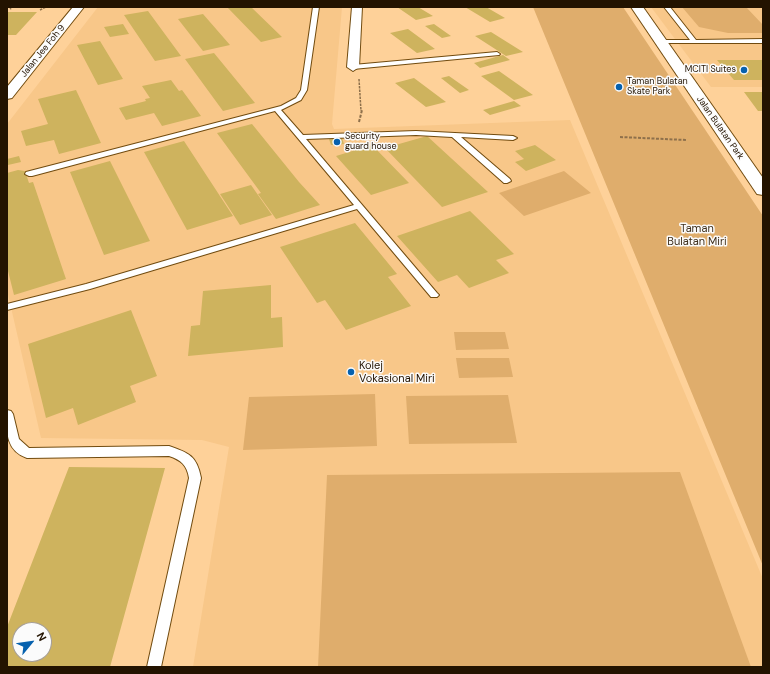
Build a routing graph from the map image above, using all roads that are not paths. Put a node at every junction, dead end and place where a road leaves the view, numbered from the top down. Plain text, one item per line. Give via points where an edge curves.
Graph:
1 (79, 7) edge
2 (316, 7) edge
3 (357, 7) edge
4 (637, 7) edge
5 (667, 7) edge
6 (694, 41) junction
7 (763, 41) edge
8 (660, 42) junction
9 (497, 54) dead end
10 (353, 67) joint
11 (7, 95) edge
12 (277, 109) junction
13 (455, 136) junction
14 (301, 137) junction
15 (513, 138) dead end
16 (29, 174) dead end
17 (507, 181) dead end
18 (763, 190) edge
19 (360, 206) junction
20 (434, 294) dead end
21 (7, 307) edge
22 (7, 414) edge
23 (154, 667) edge

1 - 11 street, Jalan Jee Foh 9
2 - 12 lane via 304,90 299,99
3 - 10 street
4 - 8 street, Jalan Bulatan Park
5 - 6 lane
6 - 7 lane
6 - 8 lane
8 - 18 street, Jalan Bulatan Park
9 - 10 lane
12 - 14 lane
12 - 16 lane
13 - 14 lane via 416,134
13 - 15 lane
13 - 17 lane
14 - 19 lane
19 - 20 lane
19 - 21 lane via 94,286
22 - 23 lane via 14,441 20,450 27,453 169,451 193,464 195,478

